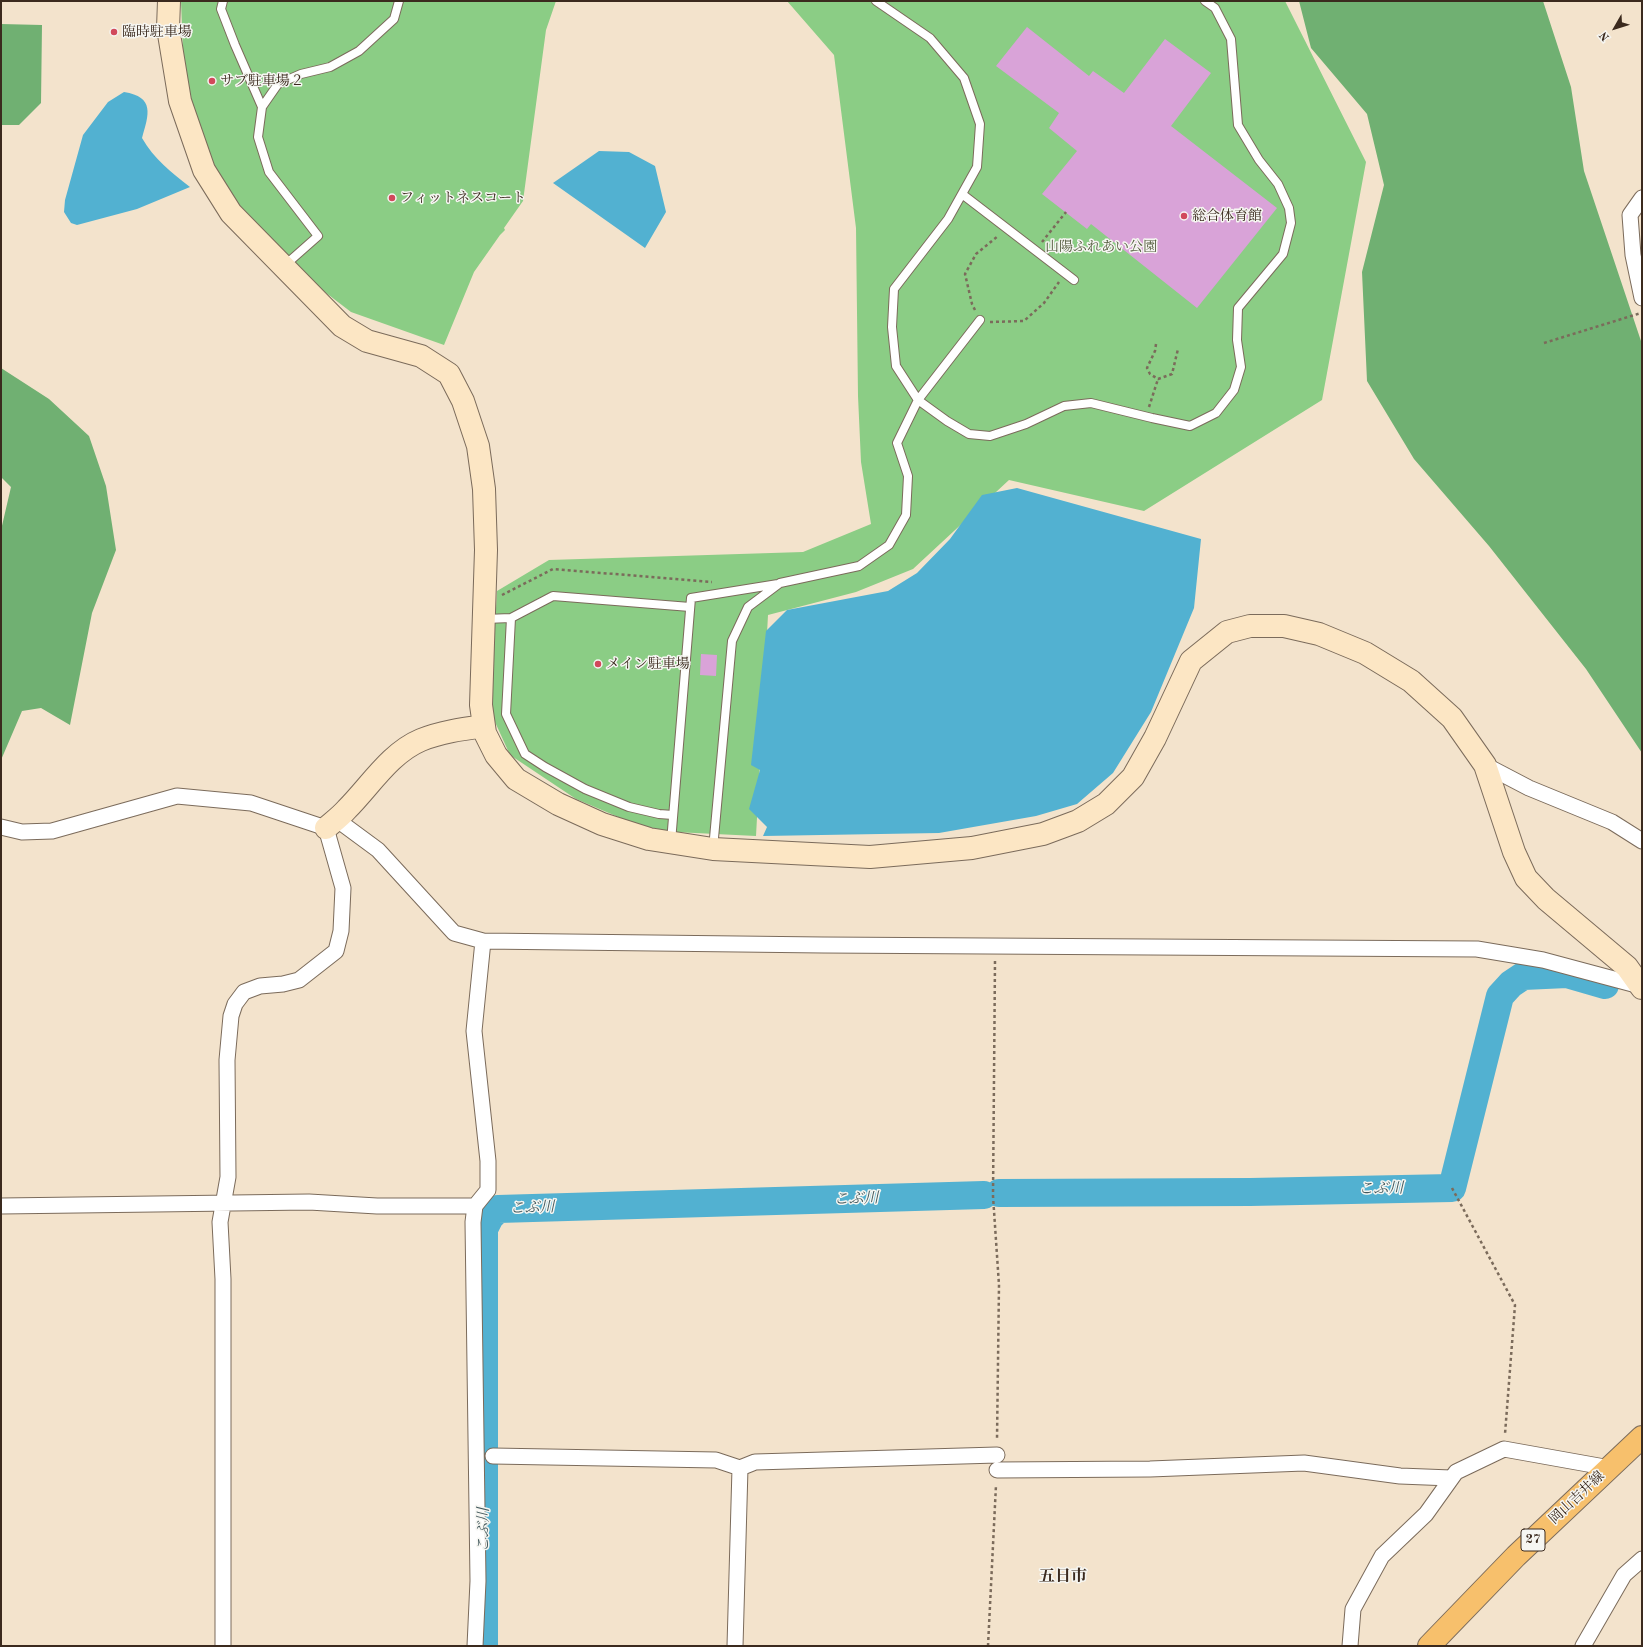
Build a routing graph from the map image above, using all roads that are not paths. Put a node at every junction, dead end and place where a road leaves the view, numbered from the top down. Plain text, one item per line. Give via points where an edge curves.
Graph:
1 (169, 1) edge
2 (223, 1) edge
3 (399, 1) edge
4 (876, 1) edge
5 (1205, 1) edge
6 (262, 106) junction
7 (962, 194) junction
8 (1642, 198) edge
9 (283, 266) junction
10 (1074, 280) dead end
11 (1642, 298) edge
12 (980, 320) road end
13 (918, 400) junction
14 (780, 583) junction
15 (690, 607) junction
16 (511, 618) junction
17 (484, 619) junction
18 (484, 726) junction
19 (1485, 765) junction
20 (673, 816) junction
21 (331, 823) junction
22 (1, 827) edge
23 (1642, 841) edge
24 (671, 842) junction
25 (713, 849) junction
26 (483, 941) junction
27 (1641, 986) edge
28 (224, 1203) junction
29 (1, 1206) edge
30 (475, 1206) junction
31 (1642, 1437) edge
32 (997, 1455) road end
33 (493, 1456) dead end
34 (740, 1468) junction
35 (1610, 1468) junction
36 (997, 1470) road end
37 (1451, 1478) junction
38 (1642, 1559) edge
39 (223, 1646) edge
40 (475, 1646) edge
41 (735, 1646) edge
42 (1350, 1646) edge
43 (1429, 1646) edge
44 (1583, 1646) edge

1 - 9 street via 168,28 180,101 204,170 231,213
2 - 6 lane via 221,9 234,45
3 - 6 lane via 394,19 359,51 330,67 301,74 278,84
4 - 7 lane via 930,38 964,78 980,124 977,167
5 - 13 lane via 1215,8 1231,39 1238,125 1259,160 1278,184 1289,208 1291,223 1283,254 1238,308 1241,367 1234,390 1216,413 1190,426 1091,403 1064,406 1026,424 990,436 969,434
6 - 9 lane via 258,137 269,172 318,236
7 - 10 lane
7 - 13 lane via 948,219 894,289 892,327 896,366
8 - 11 street via 1630,214 1633,255
9 - 17 street via 342,326 368,342 421,356 449,374 463,401 478,446 484,489
12 - 13 lane
13 - 14 lane via 897,443 908,476 906,515 888,545 859,566
14 - 15 lane via 691,598
14 - 25 lane via 748,607 732,641
15 - 16 lane via 553,596
15 - 20 lane
16 - 17 lane
16 - 20 lane via 506,714 525,754 585,789 629,806
17 - 18 street via 481,705
18 - 21 street via 449,732 420,741 403,751
18 - 24 street via 485,734 496,755 516,779 558,804 602,824 649,839
19 - 23 street via 1529,788 1612,822
19 - 25 street via 1452,718 1410,681 1365,653 1319,634 1284,626 1250,626 1227,632 1191,661 1155,738 1133,777 1106,804 1078,821 1043,834 972,848 878,856
19 - 27 street via 1514,852 1526,878 1546,899 1628,967
20 - 24 lane
21 - 22 street via 251,803 177,796 52,831 22,832
21 - 26 street via 378,850 454,933
21 - 28 street via 343,888 341,931 336,951 299,980 260,986 244,992 235,1004 231,1016 227,1060 228,1177
24 - 25 street
26 - 27 street via 1477,949 1543,960
26 - 30 street via 474,1031 488,1161 488,1190
28 - 29 street
28 - 30 street via 309,1202 377,1206
28 - 39 street via 220,1222 223,1287
30 - 40 street via 473,1222 478,1581
31 - 35 main road, 岡山吉井線 / 27
32 - 34 street via 755,1462
33 - 34 street via 716,1460
34 - 41 street
35 - 37 street via 1504,1449 1456,1472
35 - 43 main road, 岡山吉井線 / 27 via 1516,1556
36 - 37 street via 1150,1469 1304,1463 1400,1476
37 - 42 street via 1426,1514 1382,1556 1353,1609
38 - 44 street via 1624,1575

